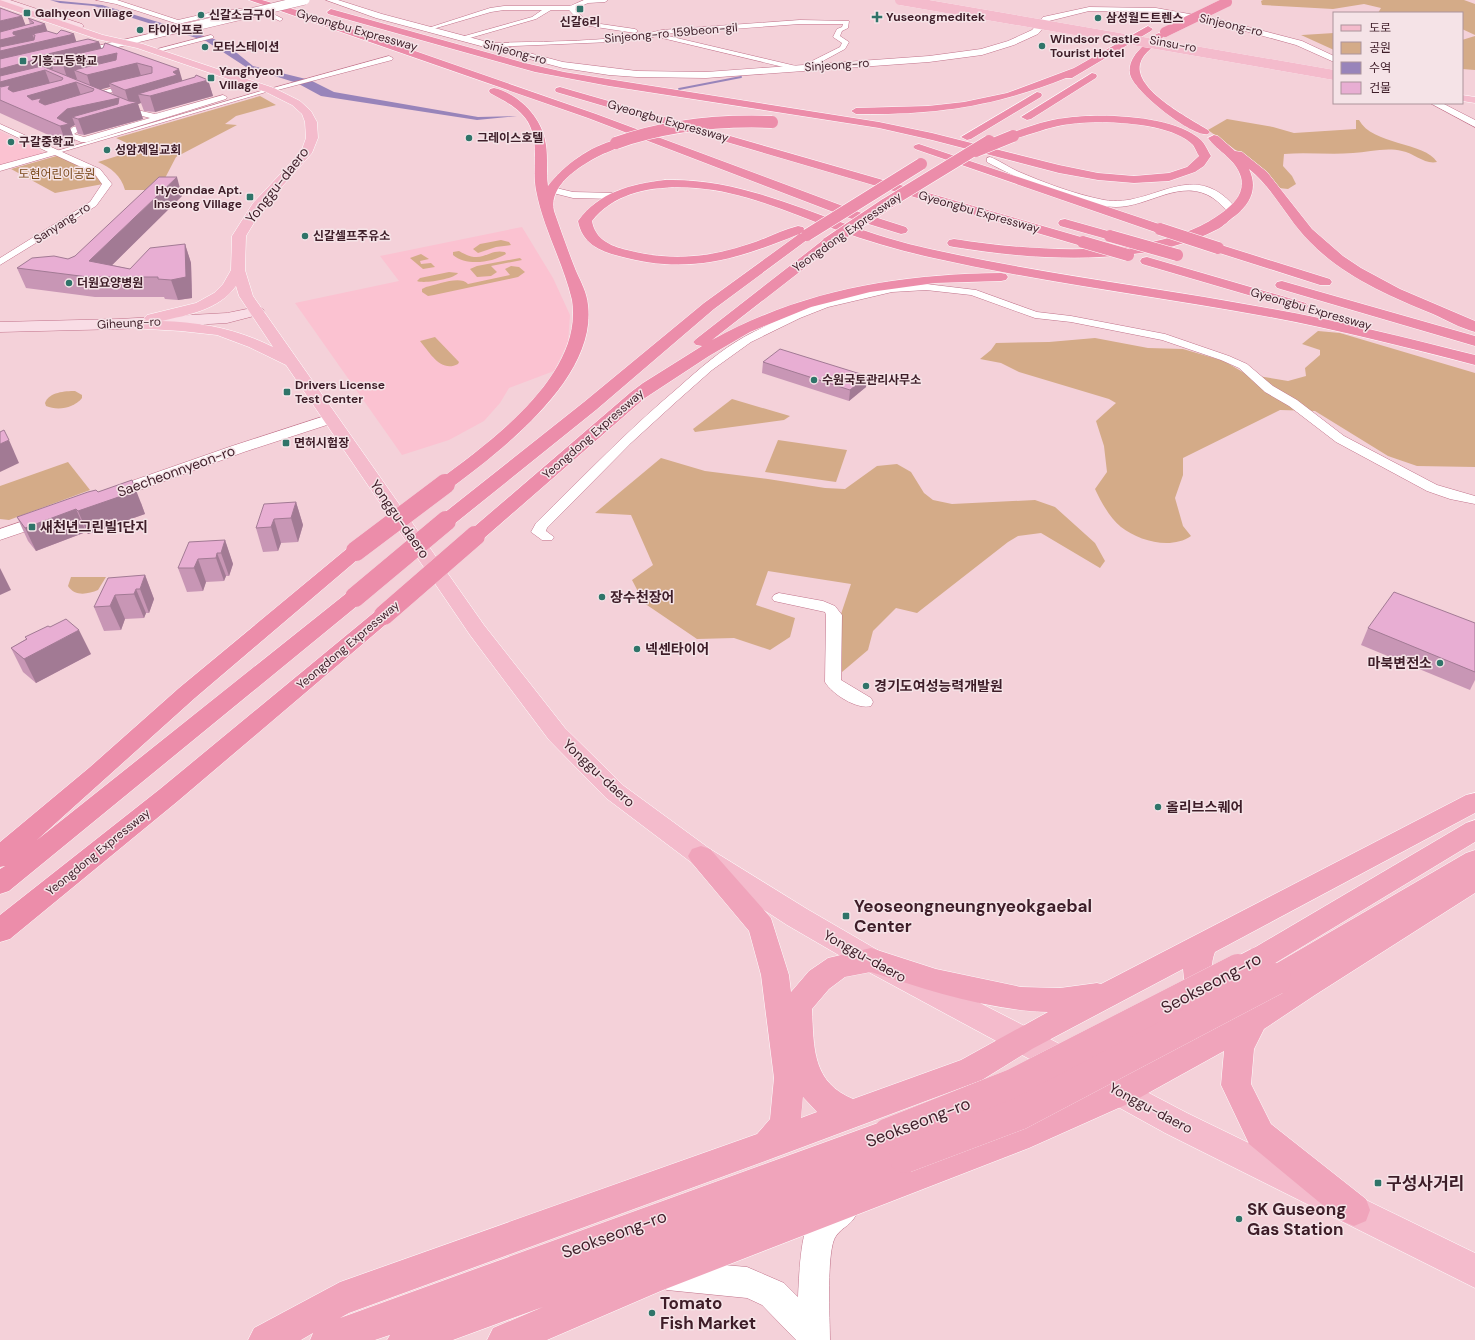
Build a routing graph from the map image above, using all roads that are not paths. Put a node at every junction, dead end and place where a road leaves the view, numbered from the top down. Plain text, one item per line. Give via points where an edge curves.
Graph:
1 (26, 0) edge
2 (99, 0) edge
3 (253, 0) edge
4 (330, 0) edge
5 (341, 0) edge
6 (588, 0) edge
7 (605, 0) edge
8 (900, 0) edge
9 (916, 0) edge
10 (0, 1) edge
11 (1229, 1) edge
12 (313, 4) edge
13 (1193, 6) dead end
14 (571, 8) junction
15 (284, 9) edge
16 (548, 9) junction
17 (82, 24) junction
18 (431, 28) junction
19 (106, 29) dead end
20 (1157, 29) junction
21 (442, 32) junction
22 (653, 35) junction
23 (211, 37) dead end
24 (464, 38) junction
25 (703, 38) dead end
26 (673, 39) junction
27 (123, 43) junction
28 (138, 43) junction
29 (490, 45) junction
30 (154, 51) junction
31 (406, 53) junction
32 (69, 56) edge
33 (1126, 56) dead end
34 (389, 58) dead end
35 (1333, 59) edge
36 (520, 65) junction
37 (821, 66) junction
38 (796, 68) junction
39 (1081, 69) junction
40 (1099, 71) dead end
41 (1333, 72) edge
42 (504, 73) dead end
43 (1333, 75) edge
44 (141, 86) edge
45 (550, 87) dead end
46 (270, 90) junction
47 (88, 94) edge
48 (223, 97) dead end
49 (1463, 98) edge
50 (641, 100) dead end
51 (715, 100) junction
52 (1475, 100) edge
53 (1463, 102) edge
54 (1437, 104) edge
55 (150, 105) edge
56 (1475, 105) edge
57 (117, 106) edge
58 (130, 111) junction
59 (686, 113) dead end
60 (115, 115) edge
61 (154, 117) junction
62 (103, 120) edge
63 (788, 123) dead end
64 (1475, 124) edge
65 (809, 125) dead end
66 (0, 126) edge
67 (755, 133) dead end
68 (1214, 138) junction
69 (56, 152) junction
70 (960, 158) junction
71 (990, 160) dead end
72 (0, 168) edge
73 (883, 171) dead end
74 (936, 186) dead end
75 (552, 190) junction
76 (615, 196) junction
77 (1234, 212) junction
78 (548, 216) junction
79 (1057, 221) dead end
80 (803, 232) junction
81 (911, 233) dead end
82 (940, 241) dead end
83 (1192, 259) dead end
84 (0, 262) edge
85 (238, 270) junction
86 (1268, 281) dead end
87 (1108, 285) junction
88 (1338, 286) dead end
89 (1359, 293) dead end
90 (256, 311) junction
91 (119, 324) junction
92 (0, 327) edge
93 (1475, 328) edge
94 (1475, 341) edge
95 (1475, 356) edge
96 (1475, 360) edge
97 (292, 362) junction
98 (637, 396) junction
99 (331, 419) junction
100 (1475, 500) edge
101 (91, 502) edge
102 (62, 512) edge
103 (0, 535) edge
104 (547, 537) dead end
105 (779, 598) dead end
106 (865, 702) dead end
107 (1475, 802) edge
108 (1475, 830) edge
109 (701, 856) junction
110 (0, 857) edge
111 (1475, 860) edge
112 (1475, 880) edge
113 (0, 884) edge
114 (0, 931) edge
115 (1203, 946) junction
116 (871, 960) junction
117 (1266, 970) junction
118 (1138, 981) junction
119 (1254, 1020) junction
120 (1022, 1040) junction
121 (1121, 1092) junction
122 (905, 1093) junction
123 (851, 1113) junction
124 (768, 1146) junction
125 (897, 1146) junction
126 (945, 1164) junction
127 (856, 1199) junction
128 (1354, 1210) junction
129 (1463, 1265) edge
130 (659, 1275) junction
131 (814, 1337) edge
132 (266, 1340) edge
133 (328, 1340) edge
134 (405, 1340) edge
135 (505, 1340) edge

1 - 17 main road, Yonggu-daero
2 - 15 street via 117,2 178,22 212,14 239,11 270,14
3 - 15 highway, Gyeongbu Expressway
4 - 21 street, Sinjeong-ro
5 - 18 street
6 - 7 street
6 - 14 street
8 - 43 main road, bridge
9 - 41 main road, Sinsu-ro, bridge
10 - 17 main road
10 - 27 main road, Yonggu-daero
11 - 20 highway, Yeongdong Expressway, bridge
12 - 15 highway, Gyeongbu Expressway
12 - 21 street via 411,28
12 - 28 street, bridge via 164,33
12 - 36 highway, Gyeongbu Expressway
13 - 20 highway, Yeongdong Expressway
14 - 16 street
14 - 22 street via 585,24
15 - 31 highway
15 - 42 highway, Gyeongbu Expressway
16 - 18 street via 504,8
16 - 24 street via 534,18
17 - 27 main road, Yonggu-daero
18 - 21 street
19 - 28 main road, Yonggu-daero
20 - 33 highway, Yeongdong Expressway
20 - 39 highway, Yeongdong Expressway
20 - 68 highway via 1135,65 1136,78 1146,91 1162,104
21 - 24 street, Sinjeong-ro
22 - 26 street
22 - 29 street, Sinjeong-ro 159beon-gil via 611,40
22 - 37 street, Sinjeong-ro 159beon-gil via 662,32 800,22 847,22 836,37 846,42 843,48 816,61
23 - 30 street
24 - 29 street, Sinjeong-ro
25 - 26 street
26 - 38 street
27 - 28 main road, Yonggu-daero
27 - 32 street
28 - 30 main road, Yonggu-daero
29 - 38 street, Sinjeong-ro via 563,65 609,72 686,76
30 - 46 main road, Yonggu-daero
31 - 78 highway via 497,92 534,121 539,134 540,181
31 - 81 highway via 542,98 854,215
34 - 46 street
35 - 37 street, Sinjeong-ro via 1299,43 1217,21 1156,10 1089,9 1046,19 1035,32 982,52
36 - 50 highway, Gyeongbu Expressway
36 - 51 highway via 599,82
37 - 38 street, Sinjeong-ro
39 - 51 highway via 1000,98 938,108 829,110
39 - 80 highway, Yeongdong Expressway, bridge
40 - 70 highway, Yeongdong Expressway, bridge
44 - 47 street via 103,97
45 - 95 highway, Gyeongbu Expressway, bridge
46 - 69 street
46 - 85 main road, Yonggu-daero via 296,103 307,113 312,122 312,138 306,153 258,206 239,236
48 - 61 street
49 - 52 main road
51 - 70 highway, bridge via 891,127 1069,172 1104,178 1144,179 1172,176 1196,168 1205,156 1200,145 1180,132 1129,120 1103,118 1067,120 1046,125 1013,136
53 - 56 main road
54 - 64 street
55 - 58 street
57 - 58 street
58 - 60 street
58 - 61 street
59 - 67 highway, Gyeongbu Expressway
61 - 62 street via 158,118 157,120 84,140 68,135 70,127
63 - 75 highway, bridge via 734,121 692,124 648,132 616,143 578,163
65 - 88 highway, bridge via 863,132 905,143
66 - 69 street
68 - 77 highway via 1239,162 1248,182 1246,194
68 - 93 highway via 1259,170 1310,234 1322,247 1346,265 1392,290
69 - 72 street
69 - 84 street, Sanyang-ro via 97,171 107,184 93,204
70 - 98 highway, Yeongdong Expressway, bridge via 828,242 736,313
71 - 77 street via 1014,173 1103,203 1121,204 1171,189 1193,188 1215,194
73 - 74 highway, Gyeongbu Expressway
75 - 76 street
75 - 78 highway via 546,206
76 - 80 highway via 599,205 588,216 585,221 588,233 605,247 641,258 671,261 712,259
76 - 87 highway via 647,187 669,185 693,184 725,188 762,198 866,235 926,252 1003,268
77 - 82 highway via 1217,225 1194,234 1120,251 1057,254 996,250
78 - 110 highway, bridge via 578,293 582,310 578,342 555,385 512,430 356,550
79 - 83 highway, Gyeongbu Expressway, bridge
80 - 113 highway, Yeongdong Expressway, bridge
85 - 90 main road, Yonggu-daero via 246,296
85 - 91 main road via 226,289 214,299 199,306 173,314
86 - 94 highway, Gyeongbu Expressway
87 - 96 highway via 1271,313
87 - 98 highway via 1016,277 983,277 922,280 858,290 805,304 746,328
89 - 93 highway
90 - 91 main road, Giheung-ro via 227,318
90 - 97 main road, Yonggu-daero
91 - 92 main road, Giheung-ro
91 - 97 main road via 197,328 219,332 271,351
97 - 99 main road, Yonggu-daero
98 - 114 highway, Yeongdong Expressway, bridge via 384,615 169,795
99 - 101 street, Saecheonnyeon-ro via 238,449
99 - 109 main road, Yonggu-daero via 477,630 557,734 615,792
100 - 104 street via 1432,488 1340,439 1293,403 1269,389 1243,366 1225,358 1165,337 1071,319 1035,315 972,292 926,287 892,289 824,305 748,340 708,368 628,440 540,526 538,532
102 - 103 street
105 - 106 street via 830,608 834,614 833,682
107 - 115 highway
108 - 117 highway, Seokseong-ro
109 - 116 main road, Yonggu-daero
109 - 124 highway via 761,926 775,975 789,1078 785,1124
111 - 117 highway, Seokseong-ro
112 - 119 highway
115 - 118 highway
115 - 119 highway via 1196,964 1196,975 1208,1003 1220,1017
116 - 118 highway via 936,981 1021,999 1060,1000 1098,995
116 - 120 main road, Yonggu-daero
116 - 123 highway via 838,966 819,980 798,1005 800,1050 808,1080 825,1101
117 - 125 highway, Seokseong-ro, bridge via 1019,1114
118 - 120 highway
119 - 121 highway
119 - 128 highway via 1239,1047 1236,1085 1260,1134
120 - 121 main road, Yonggu-daero
120 - 122 highway via 971,1070
121 - 126 highway via 1018,1137
121 - 128 main road, Yonggu-daero via 1176,1123
122 - 123 highway
122 - 126 highway via 936,1101 958,1119 963,1131 963,1143
123 - 124 highway
124 - 132 highway via 340,1299
125 - 133 highway, Seokseong-ro
125 - 134 highway, Seokseong-ro
126 - 127 highway
127 - 130 highway
127 - 131 street via 822,1228 814,1265
128 - 129 main road, Yonggu-daero
130 - 131 street via 747,1283 773,1294
130 - 135 highway

